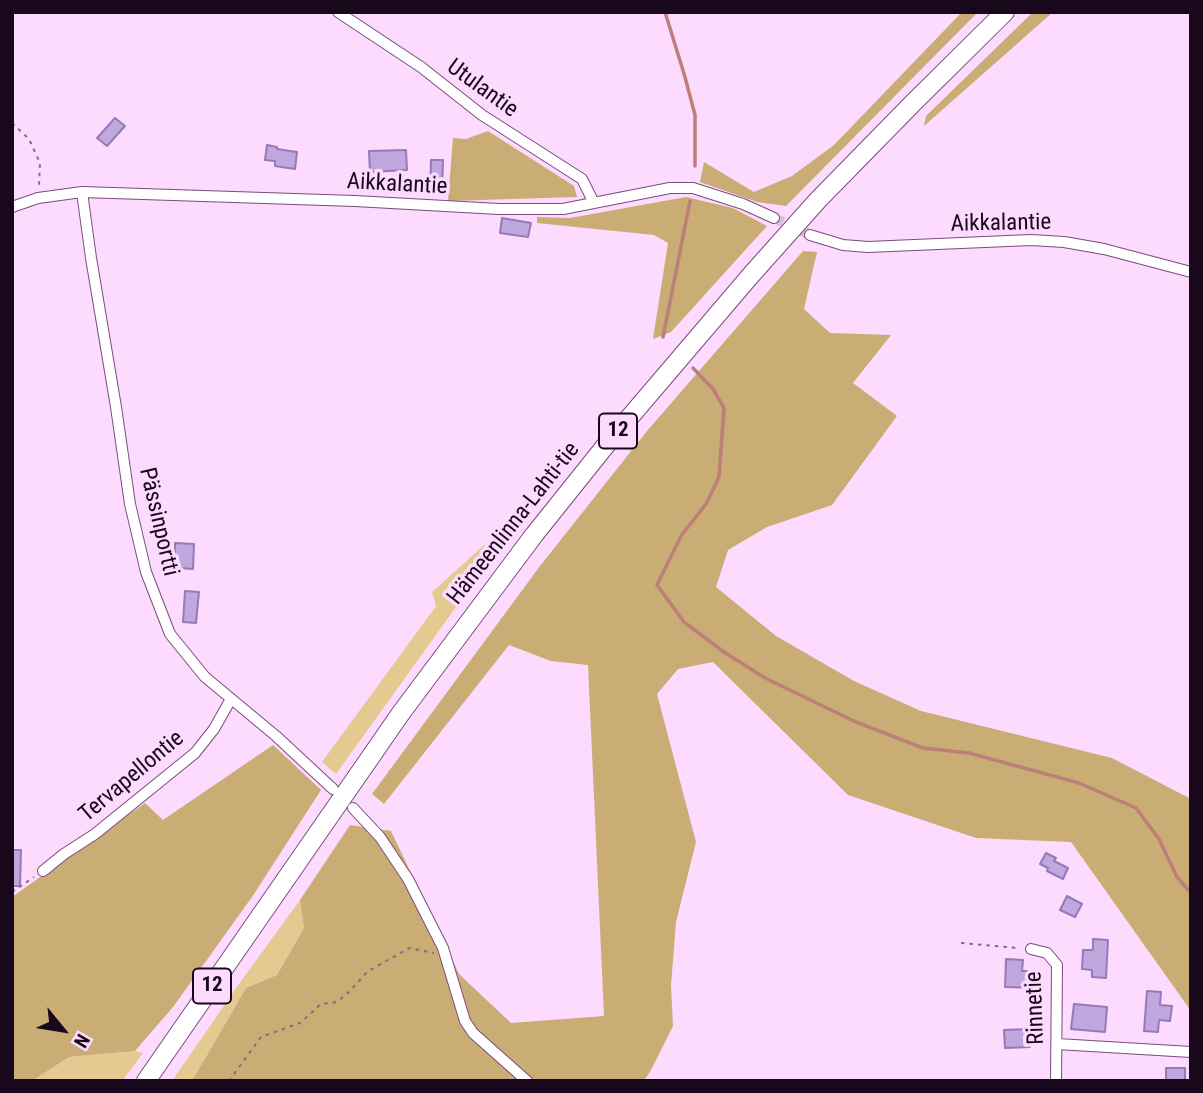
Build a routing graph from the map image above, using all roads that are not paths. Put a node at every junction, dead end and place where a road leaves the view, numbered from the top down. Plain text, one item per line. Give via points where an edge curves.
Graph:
1 (338, 12) edge
2 (1005, 12) edge
3 (82, 192) junction
4 (594, 203) junction
5 (12, 207) edge
6 (774, 218) tunnel mouth
7 (810, 235) tunnel mouth
8 (1191, 272) edge
9 (231, 699) junction
10 (333, 789) dead end
11 (353, 808) dead end
12 (43, 872) road end
13 (1031, 950) road end
14 (1057, 1044) junction
15 (1191, 1052) edge
16 (146, 1081) edge
17 (527, 1081) edge
18 (1056, 1081) edge

1 - 4 street, Utulantie via 421,67 482,115 582,179
2 - 16 highway, Hämeenlinna-Lahti-tie / 12 via 818,200 606,445 401,713
3 - 4 street, Aikkalantie via 499,209 563,209
3 - 5 street, Aikkalantie
3 - 9 street, Pässinportti via 130,504 146,572 170,634 205,677
4 - 6 street, Aikkalantie via 693,188
7 - 8 street, Aikkalantie via 868,247 1064,242
9 - 10 street, Pässinportti
9 - 12 street, Tervapellontie via 195,753
11 - 17 street via 380,837 408,879 446,955 472,1033
13 - 14 street, Rinnetie via 1047,953 1057,965
14 - 15 street
14 - 18 street, Rinnetie

